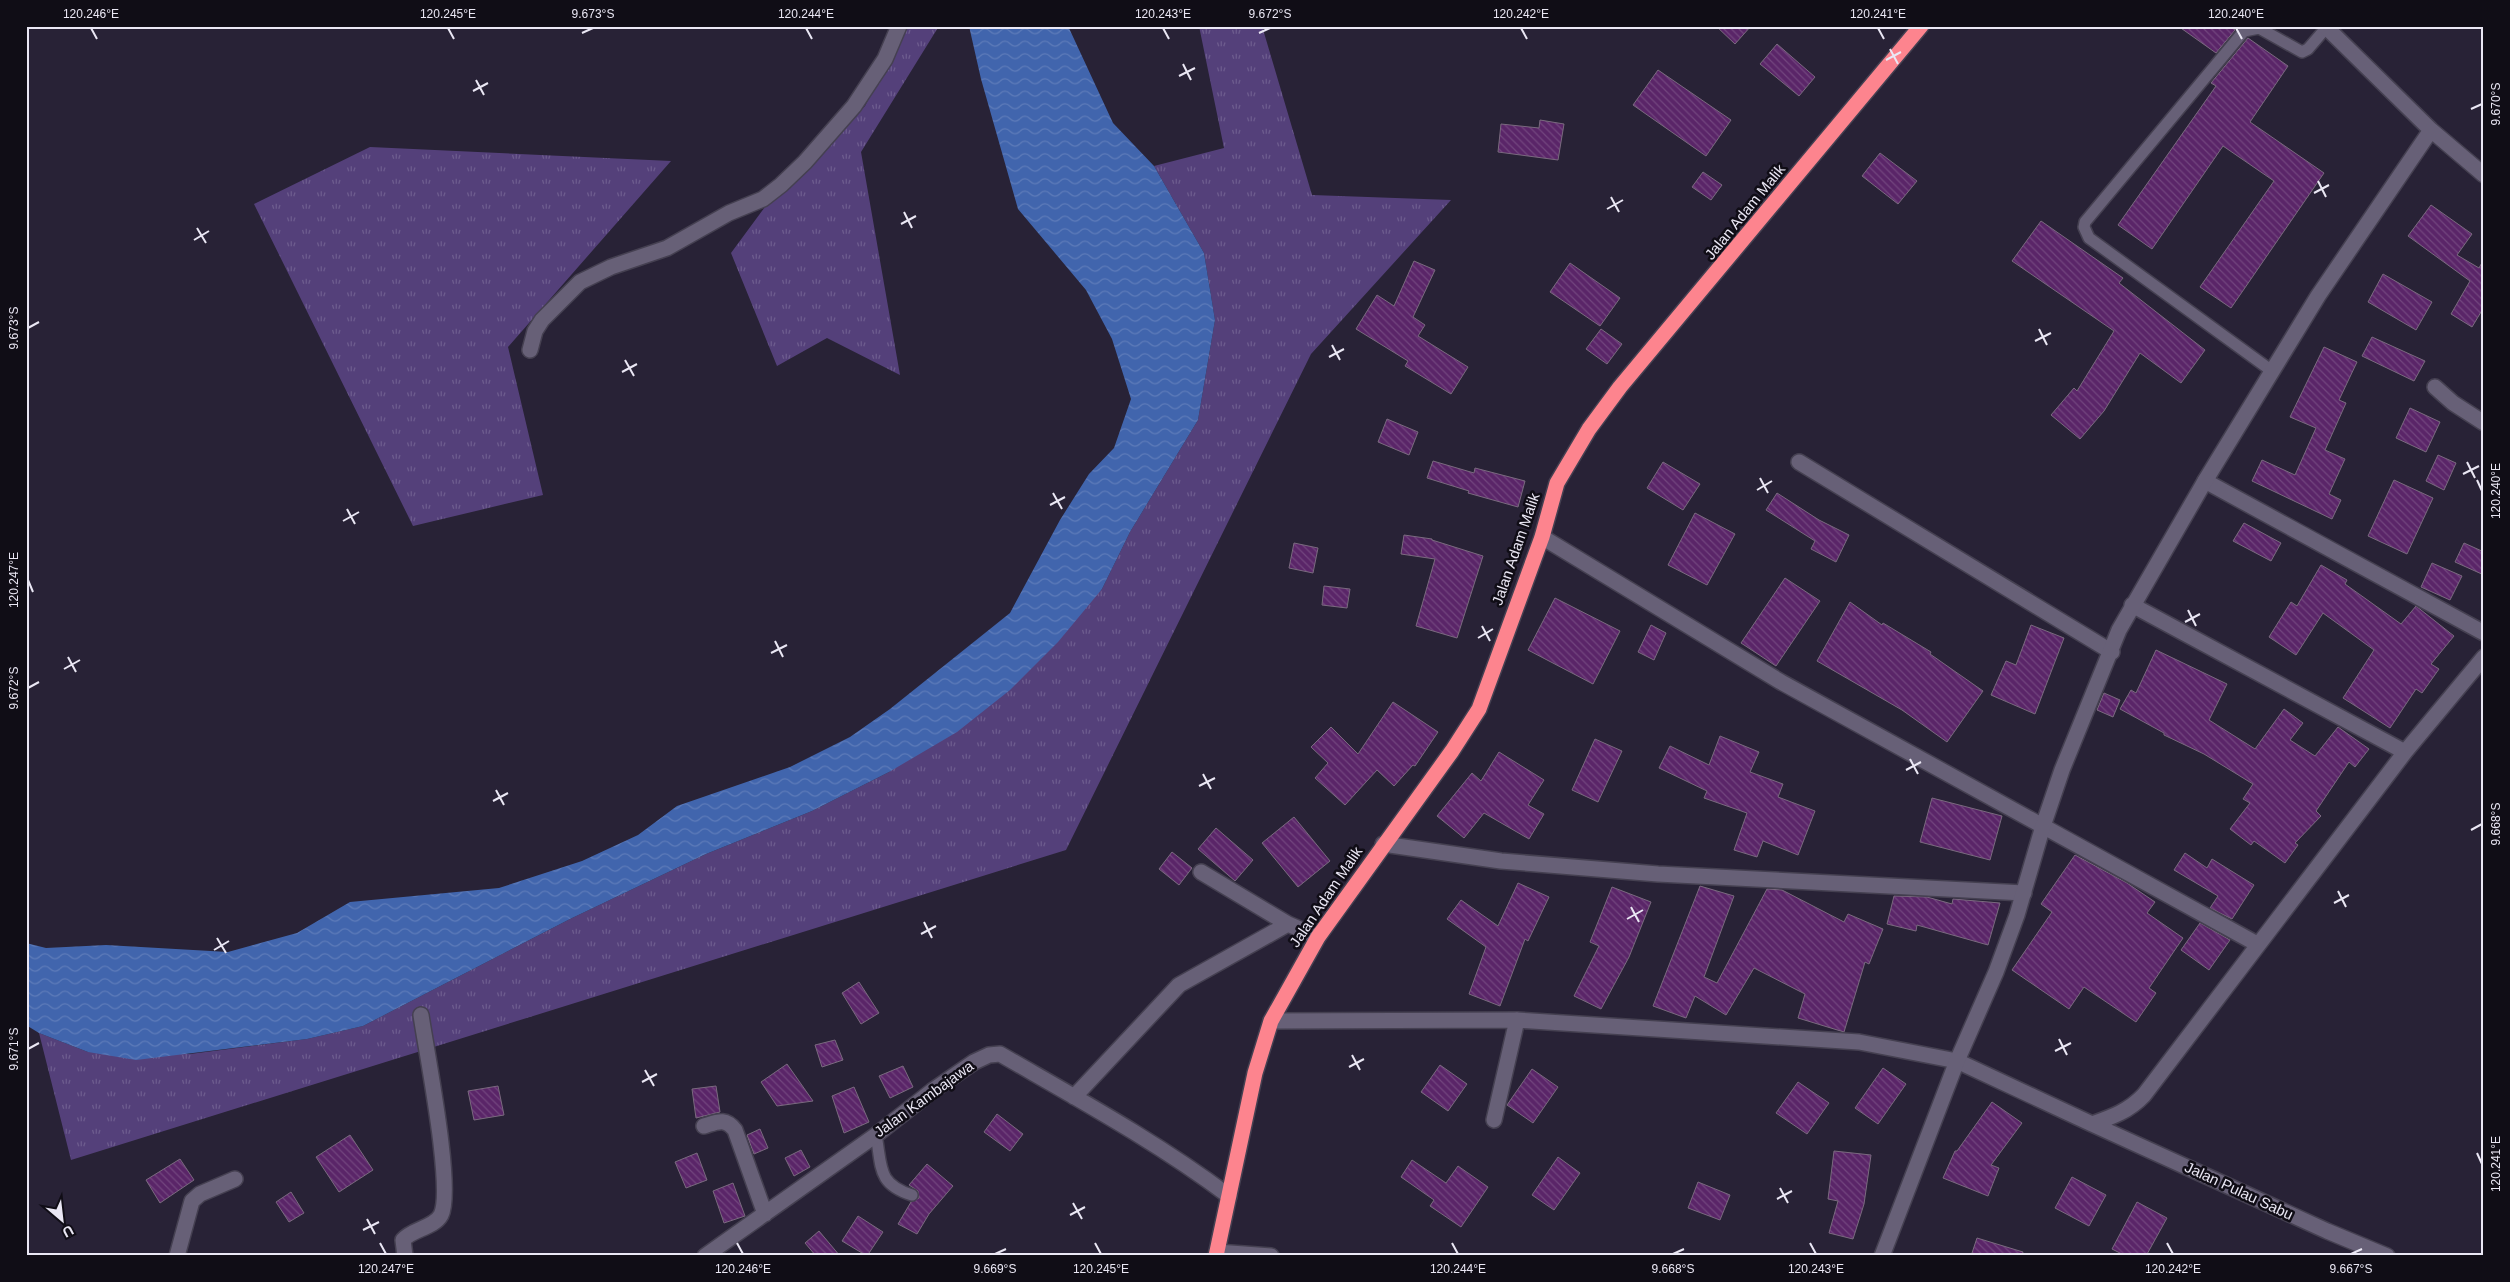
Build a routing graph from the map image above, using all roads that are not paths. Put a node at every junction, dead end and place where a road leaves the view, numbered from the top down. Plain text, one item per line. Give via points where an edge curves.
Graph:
1 (1922, 26) edge
2 (2326, 27) edge
3 (898, 28) edge
4 (2431, 130) junction
5 (2484, 174) edge
6 (530, 350) dead end
7 (2272, 371) junction
8 (2435, 388) dead end
9 (2484, 423) edge
10 (1799, 462) dead end
11 (2205, 481) junction
12 (1542, 537) junction
13 (2132, 606) junction
14 (2484, 634) edge
15 (2112, 652) junction
16 (2484, 657) edge
17 (2405, 752) junction
18 (2043, 826) junction
19 (1383, 844) junction
20 (1201, 872) dead end
21 (2024, 893) junction
22 (1288, 924) junction
23 (1318, 937) junction
24 (2257, 944) junction
25 (421, 1015) dead end
26 (1517, 1020) junction
27 (1271, 1021) junction
28 (1957, 1061) junction
29 (1074, 1097) junction
30 (1494, 1120) dead end
31 (2092, 1124) junction
32 (704, 1126) dead end
33 (876, 1135) junction
34 (235, 1179) dead end
35 (912, 1195) dead end
36 (1229, 1196) junction
37 (765, 1214) junction
38 (1216, 1254) edge
39 (177, 1256) edge
40 (405, 1256) edge
41 (705, 1256) edge
42 (1271, 1256) edge
43 (1882, 1256) edge
44 (2387, 1256) edge

1 - 12 highway, Jalan Adam Malik via 1620,387 1589,429 1557,483
2 - 4 street
2 - 7 lane via 2302,52 2260,28 2244,31 2084,227 2089,238
3 - 6 street via 877,73 854,106 811,155 770,194 667,248 611,267 580,282 542,320
4 - 5 street
4 - 7 street via 2318,296
7 - 11 street
8 - 9 street
10 - 15 street
11 - 13 street
11 - 14 street
12 - 18 street via 1781,682
12 - 19 highway, Jalan Adam Malik via 1479,709
13 - 15 street
13 - 17 street
15 - 18 street via 2062,770
16 - 17 street
17 - 24 street
18 - 21 street
18 - 24 street
19 - 21 street via 1500,861 1648,873
19 - 23 highway, Jalan Adam Malik
20 - 22 street
21 - 28 street via 1996,972
22 - 23 street
22 - 29 street via 1179,985
23 - 27 highway, Jalan Adam Malik
24 - 31 street via 2144,1095 2114,1117
25 - 40 street via 445,1198 438,1218 403,1240
26 - 27 street, Jalan Pulau Sabu
26 - 28 street, Jalan Pulau Sabu via 1859,1042
26 - 30 street
27 - 36 highway, Jalan Adam Malik via 1253,1082
28 - 31 street, Jalan Pulau Sabu
28 - 43 street
29 - 33 street, Jalan Kambajawa via 1000,1054 989,1055 932,1091
29 - 36 street, Jalan Kambajawa via 1190,1166
31 - 44 street, Jalan Pulau Sabu
32 - 37 street via 722,1120 735,1130
33 - 35 lane via 888,1184
33 - 37 street, Jalan Kambajawa
34 - 39 street via 200,1194 192,1201
36 - 38 highway, Jalan Adam Malik
37 - 41 street, Jalan Kambajawa
38 - 42 street

